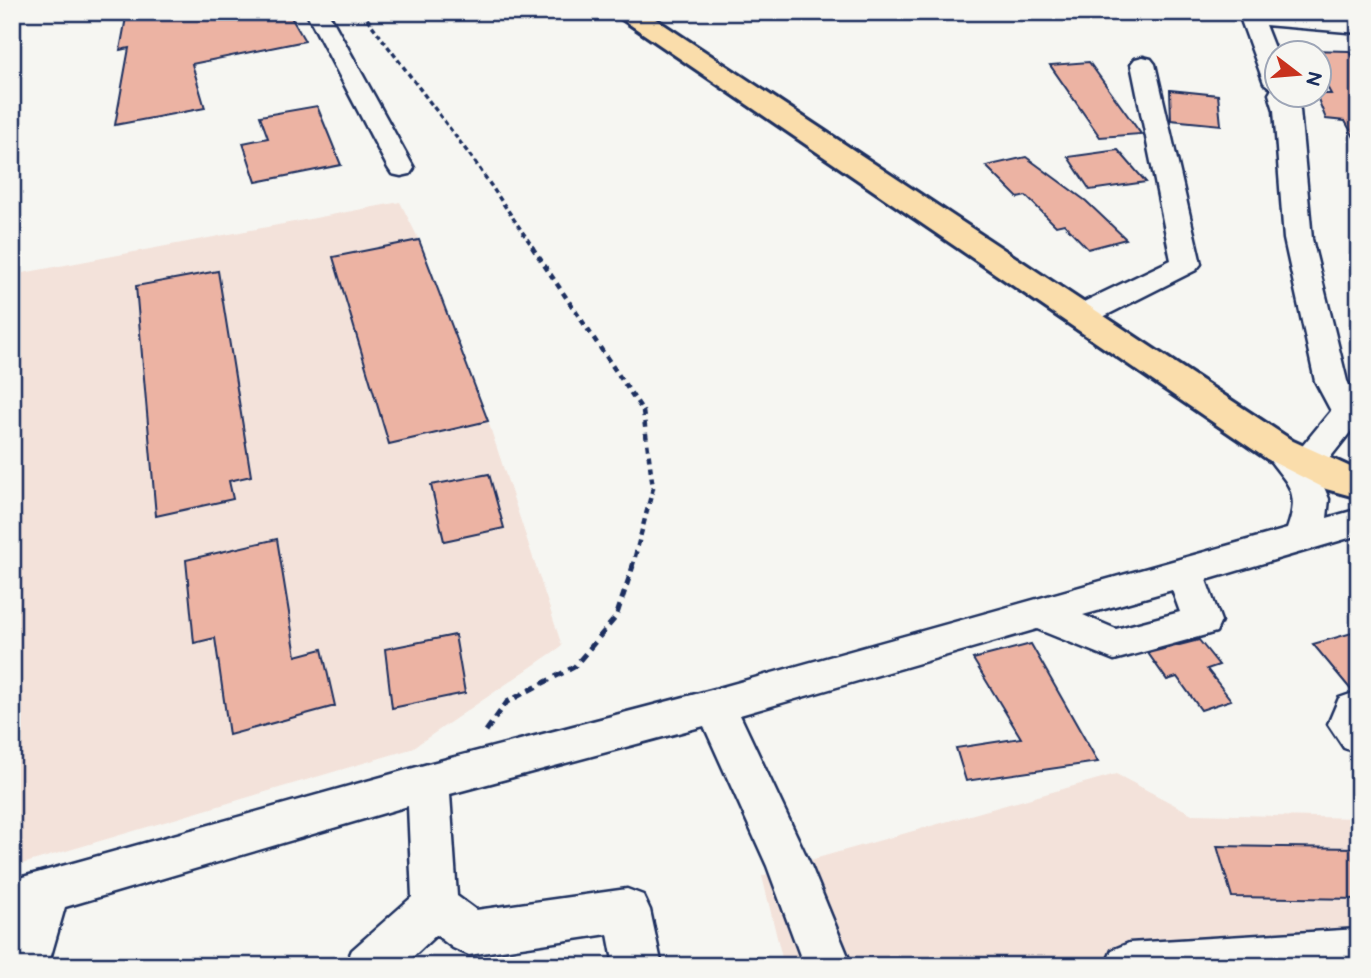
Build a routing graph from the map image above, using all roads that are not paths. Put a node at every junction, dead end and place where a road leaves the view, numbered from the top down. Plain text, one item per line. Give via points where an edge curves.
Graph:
1 (317, 12) edge
2 (628, 12) edge
3 (1250, 15) edge
4 (1359, 26) edge
5 (1262, 46) edge
6 (1143, 64) dead end
7 (1286, 108) edge
8 (401, 168) dead end
9 (1080, 316) junction
10 (1293, 458) junction
11 (1359, 485) edge
12 (1359, 522) edge
13 (1302, 538) junction
14 (1184, 571) junction
15 (1038, 613) junction
16 (715, 706) junction
17 (1359, 708) edge
18 (1359, 736) edge
19 (440, 780) junction
20 (29, 897) edge
21 (435, 906) junction
22 (1359, 951) edge
23 (24, 966) edge
24 (369, 966) edge
25 (638, 966) edge
26 (828, 966) edge
27 (1129, 966) edge

1 - 8 street
2 - 9 main road
3 - 4 street
3 - 5 street
6 - 9 street via 1186,264
7 - 10 street via 1298,239 1331,380 1348,412
9 - 10 main road
10 - 11 main road
10 - 13 street via 1314,499
12 - 13 street
13 - 14 street
14 - 15 street
14 - 15 street via 1202,621 1114,645
15 - 16 street
16 - 19 street
16 - 26 street via 789,866
17 - 18 street via 1353,710 1349,724
19 - 20 street
19 - 21 street
20 - 23 street
21 - 24 street
21 - 25 street via 469,933 626,910
22 - 27 street

